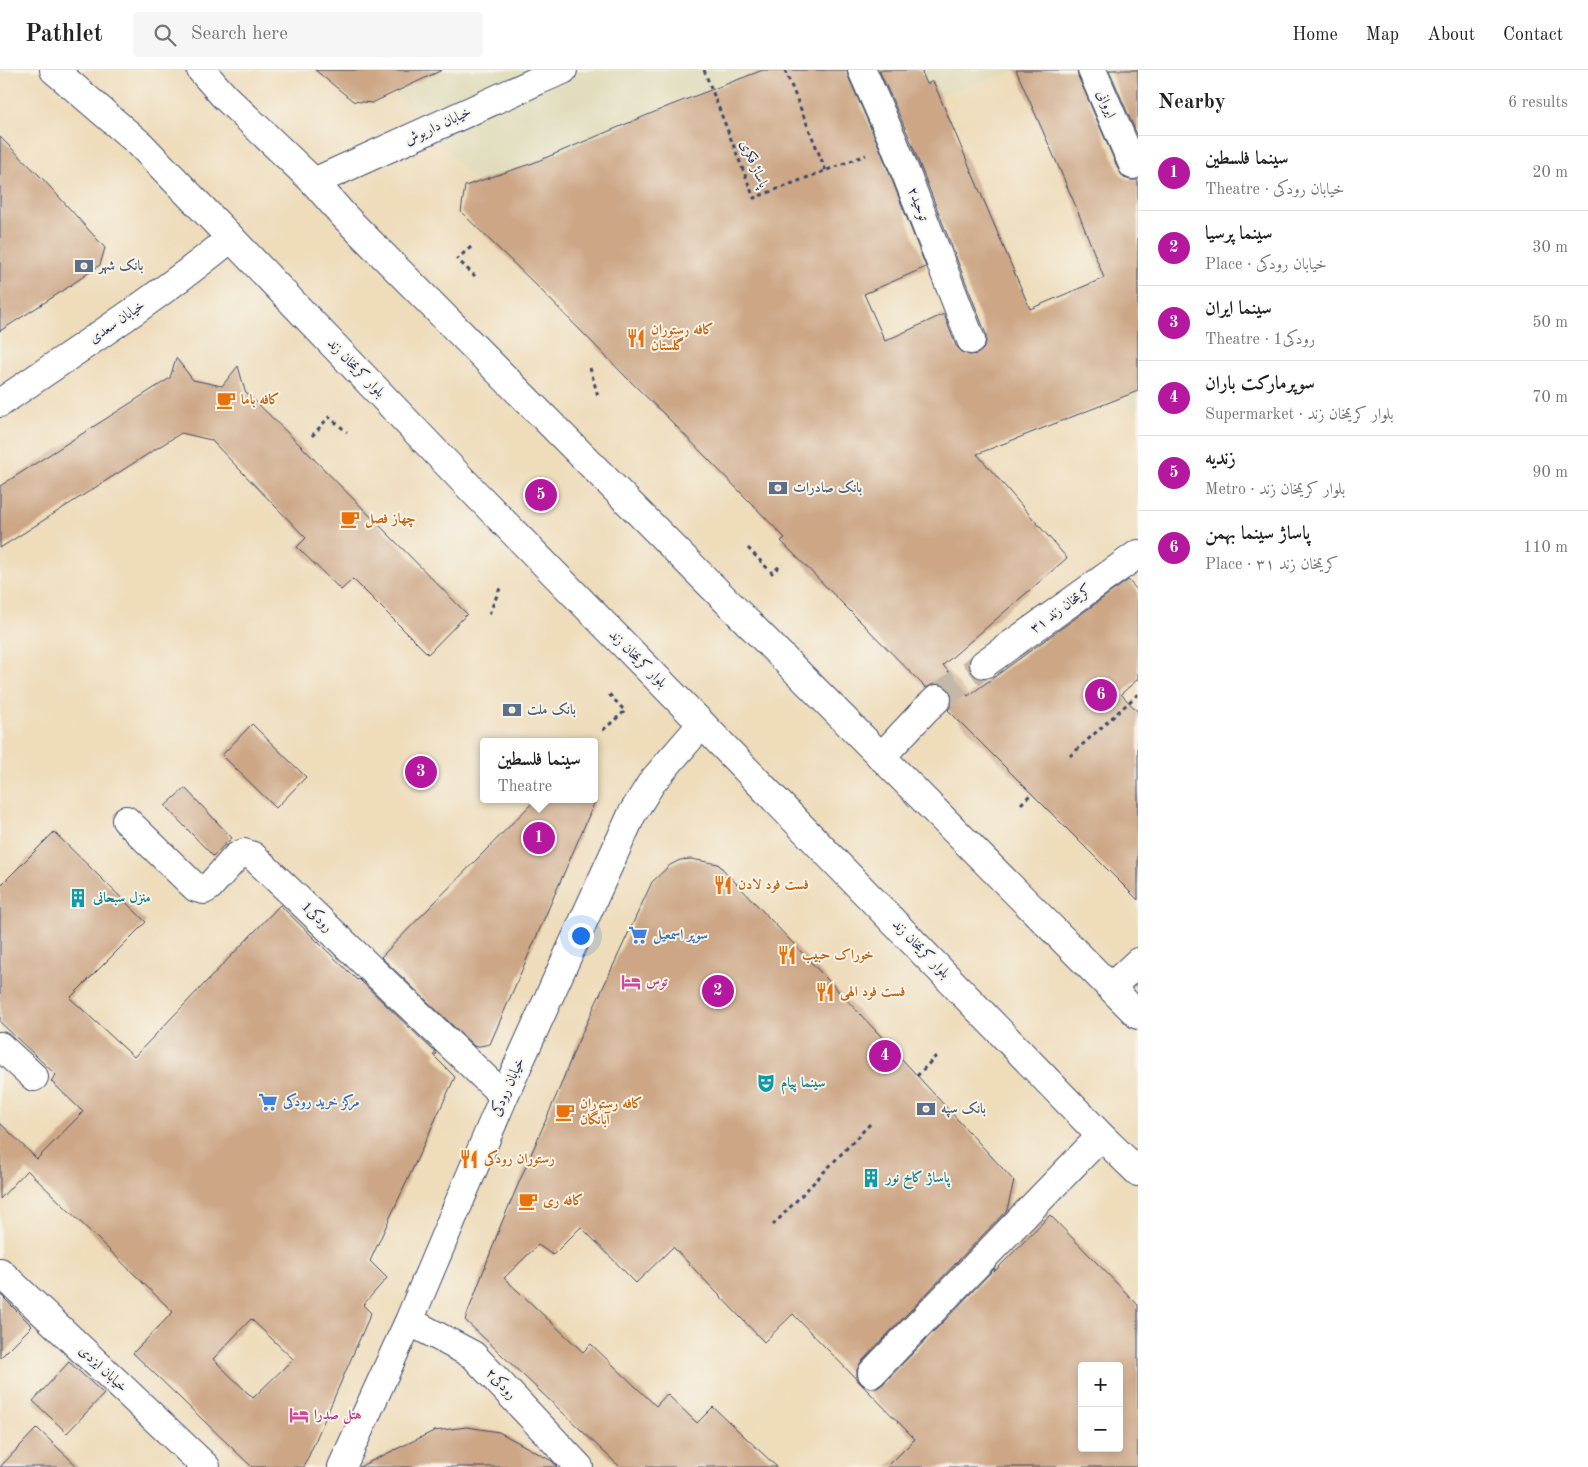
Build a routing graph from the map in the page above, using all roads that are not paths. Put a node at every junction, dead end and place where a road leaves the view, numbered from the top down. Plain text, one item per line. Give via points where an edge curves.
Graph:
1 (54, 70) edge
2 (85, 70) edge
3 (190, 70) edge
4 (201, 70) edge
5 (564, 70) edge
6 (862, 70) edge
7 (1092, 70) edge
8 (536, 75) edge
9 (224, 96) junction
10 (140, 144) junction
11 (1133, 165) dead end
12 (314, 182) junction
13 (231, 238) junction
14 (970, 340) dead end
15 (0, 402) edge
16 (1138, 554) edge
17 (984, 664) tunnel mouth
18 (937, 699) tunnel mouth
19 (702, 724) junction
20 (880, 757) junction
21 (126, 820) dead end
22 (1138, 962) edge
23 (1111, 987) junction
24 (1138, 1015) edge
25 (0, 1046) edge
26 (34, 1077) dead end
27 (504, 1096) junction
28 (1101, 1136) junction
29 (1137, 1170) edge
30 (0, 1272) edge
31 (409, 1321) junction
32 (872, 1373) dead end
33 (206, 1467) edge
34 (342, 1467) edge
35 (579, 1467) edge

1 - 10 street, بلوار کریمخان زند
2 - 10 street, بلوار کریمخان زند
3 - 9 street
4 - 9 street
5 - 8 street, خیابان داریوش
6 - 14 street, توحید۲ via 894,143
7 - 11 street, ایروانی
8 - 12 street, خیابان داریوش
9 - 12 street
10 - 13 street, بلوار کریمخان زند
12 - 20 street
13 - 15 street, خیابان سعدی via 151,298
13 - 19 street, بلوار کریمخان زند
16 - 17 street, کریمخان زند ۳۱
18 - 20 street
19 - 27 street, خیابان رودکی via 652,782 632,814
19 - 28 street, بلوار کریمخان زند
20 - 23 street
21 - 27 street, 1رودکی via 196,888 204,890 209,887 236,857 244,853 253,856
22 - 23 street
23 - 24 street
25 - 26 street
27 - 31 street, خیابان رودکی
28 - 29 street, بلوار کریمخان زند
28 - 32 street
30 - 33 street, خیابان ایزدی
31 - 34 street, خیابان رودکی
31 - 35 street, رودکی۲ via 474,1355

